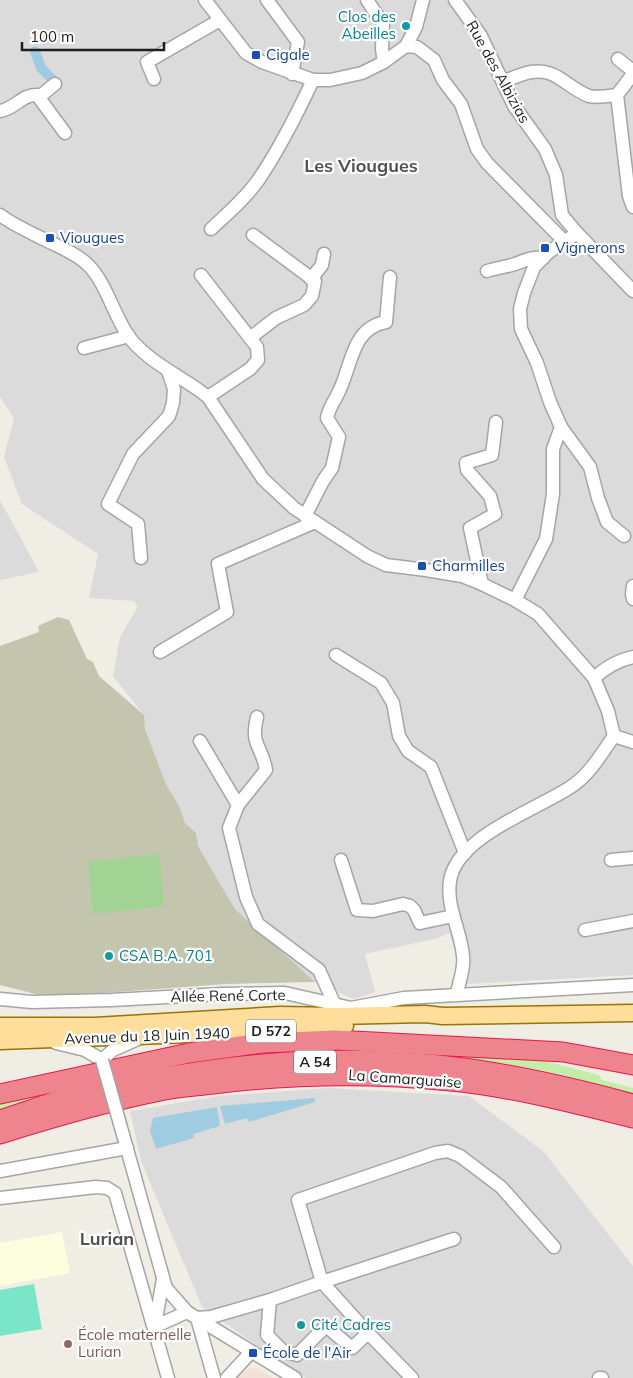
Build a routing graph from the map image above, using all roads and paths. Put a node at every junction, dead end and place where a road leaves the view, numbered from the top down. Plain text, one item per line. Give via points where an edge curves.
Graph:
1 (205, 0) edge
2 (267, 0) edge
3 (367, 0) edge
4 (423, 0) edge
5 (455, 0) edge
6 (220, 20) junction
7 (406, 46) junction
8 (618, 59) dead end
9 (384, 62) junction
10 (633, 73) edge
11 (292, 74) junction
12 (154, 79) dead end
13 (313, 80) junction
14 (503, 82) junction
15 (55, 84) dead end
16 (617, 96) junction
17 (39, 97) junction
18 (0, 111) edge
19 (65, 133) dead end
20 (633, 207) edge
21 (0, 215) edge
22 (211, 229) dead end
23 (577, 233) junction
24 (252, 236) dead end
25 (564, 242) junction
26 (324, 254) dead end
27 (543, 258) junction
28 (487, 271) dead end
29 (201, 275) dead end
30 (390, 277) dead end
31 (312, 279) junction
32 (633, 291) edge
33 (129, 336) junction
34 (250, 338) junction
35 (84, 348) dead end
36 (168, 371) junction
37 (208, 397) junction
38 (496, 422) dead end
39 (560, 428) junction
40 (310, 519) junction
41 (624, 536) dead end
42 (141, 558) dead end
43 (482, 584) junction
44 (633, 586) edge
45 (633, 599) edge
46 (515, 600) junction
47 (160, 652) dead end
48 (336, 655) dead end
49 (633, 657) edge
50 (594, 678) junction
51 (258, 717) dead end
52 (614, 736) junction
53 (200, 741) dead end
54 (633, 742) edge
55 (238, 805) junction
56 (465, 853) junction
57 (633, 858) edge
58 (341, 860) dead end
59 (611, 860) dead end
60 (453, 916) junction
61 (633, 921) edge
62 (585, 930) dead end
63 (633, 985) edge
64 (457, 993) junction
65 (0, 999) edge
66 (331, 1003) junction
67 (633, 1013) edge
68 (443, 1016) junction
69 (0, 1026) edge
70 (96, 1032) junction
71 (144, 1036) junction
72 (41, 1040) junction
73 (0, 1041) edge
74 (102, 1060) junction
75 (633, 1065) edge
76 (0, 1094) edge
77 (633, 1104) edge
78 (96, 1107) junction
79 (633, 1118) edge
80 (0, 1120) edge
81 (0, 1134) edge
82 (0, 1142) edge
83 (127, 1148) junction
84 (0, 1171) edge
85 (0, 1198) edge
86 (454, 1239) dead end
87 (554, 1247) dead end
88 (163, 1279) junction
89 (322, 1282) junction
90 (270, 1300) junction
91 (192, 1315) junction
92 (154, 1327) junction
93 (368, 1334) junction
94 (251, 1352) junction
95 (168, 1378) edge
96 (214, 1378) edge
97 (227, 1378) edge
98 (295, 1378) edge
99 (412, 1378) edge

1 - 6 street
2 - 11 street via 298,42
3 - 9 street via 383,24
4 - 7 street via 416,27
5 - 14 street, Rue des Albizias via 481,36
6 - 11 street via 246,54
6 - 12 street via 147,62
7 - 9 street
7 - 25 street via 417,47 434,60 443,80 461,104 482,156
8 - 10 street
9 - 13 street via 362,73
10 - 16 street
11 - 13 street
13 - 22 street via 259,180
14 - 16 street via 524,72 541,71 557,76 591,97
14 - 23 street, Rue des Albizias via 514,106 545,149 556,175 562,215
15 - 17 street
16 - 20 street
17 - 18 street via 27,96 9,109
17 - 19 street
21 - 33 street via 86,262 95,272
23 - 25 street
23 - 32 street, Rue des Albizias
24 - 31 street
25 - 27 street
26 - 31 street via 322,265
27 - 28 street via 532,257
27 - 39 street via 534,267 524,293 520,329 538,363
29 - 34 street
30 - 40 street via 386,322 376,324 357,343 341,388 328,411 327,418 339,437 332,468 323,481
31 - 34 street via 312,296 304,305 276,318
33 - 35 street
33 - 36 street via 146,356
34 - 37 street via 257,347 258,360
36 - 37 street
36 - 42 street via 174,389 169,416 133,454 108,504 138,524
37 - 40 street via 263,479
38 - 43 street via 492,455 466,463 467,470 490,496 495,514 470,528
39 - 41 street via 590,467 607,522
39 - 46 street via 553,449 553,494 546,539
40 - 43 street via 386,566 462,576
40 - 47 street via 218,564 227,612
43 - 46 street
44 - 45 street
46 - 50 street via 538,614
48 - 56 street via 381,683 392,703 399,736 408,751 431,767
49 - 50 street via 604,669
50 - 52 street
51 - 55 street via 253,732 266,770
52 - 54 street
52 - 56 street via 597,761 573,785 516,816
53 - 55 street
55 - 66 street via 230,828 246,898 258,924 319,970 333,1000
56 - 60 street via 458,860 450,881
57 - 59 street
58 - 60 street via 357,910 373,911 403,904 414,910 420,923
60 - 64 street via 464,958
61 - 62 street
63 - 64 street, Allée René Corte
64 - 66 street, Allée René Corte via 351,1008
65 - 66 street, Allée René Corte via 32,1002 284,993
67 - 68 main road, Avenue du 18 Juin 1940 / D 572
68 - 70 main road, Avenue du 18 Juin 1940 / D 572 via 264,1016
68 - 71 main road, Avenue du 18 Juin 1940 / D 572 via 294,1030
69 - 70 main road, Avenue du 18 Juin 1940 / D 572
70 - 71 main road, Avenue du 18 Juin 1940 / D 572
70 - 72 main road, Avenue du 18 Juin 1940 / D 572
70 - 74 street
71 - 74 street via 113,1050
72 - 73 main road, Avenue du 18 Juin 1940 / D 572
72 - 74 street via 85,1050
74 - 83 street, bridge
75 - 76 highway via 554,1052 335,1040 263,1043 189,1053
77 - 80 highway, La Camarguaise / A 54 via 566,1086 463,1068 407,1063 294,1062 224,1067 160,1077 85,1093
78 - 79 highway, La Camarguaise / A 54 via 166,1090 348,1074 499,1087
78 - 81 highway, La Camarguaise / A 54
78 - 82 highway
83 - 84 street
83 - 88 street
85 - 92 street via 86,1188 107,1188 114,1193
86 - 89 street
87 - 89 street via 501,1188 460,1156 448,1151 298,1200
88 - 91 street via 171,1294
88 - 92 street
89 - 90 street
89 - 93 street
90 - 91 street via 210,1317
90 - 93 street via 267,1335 284,1352 297,1355 326,1326 352,1348
91 - 92 street
91 - 94 street
91 - 96 street
92 - 95 street
93 - 99 street
94 - 97 street
94 - 98 street

